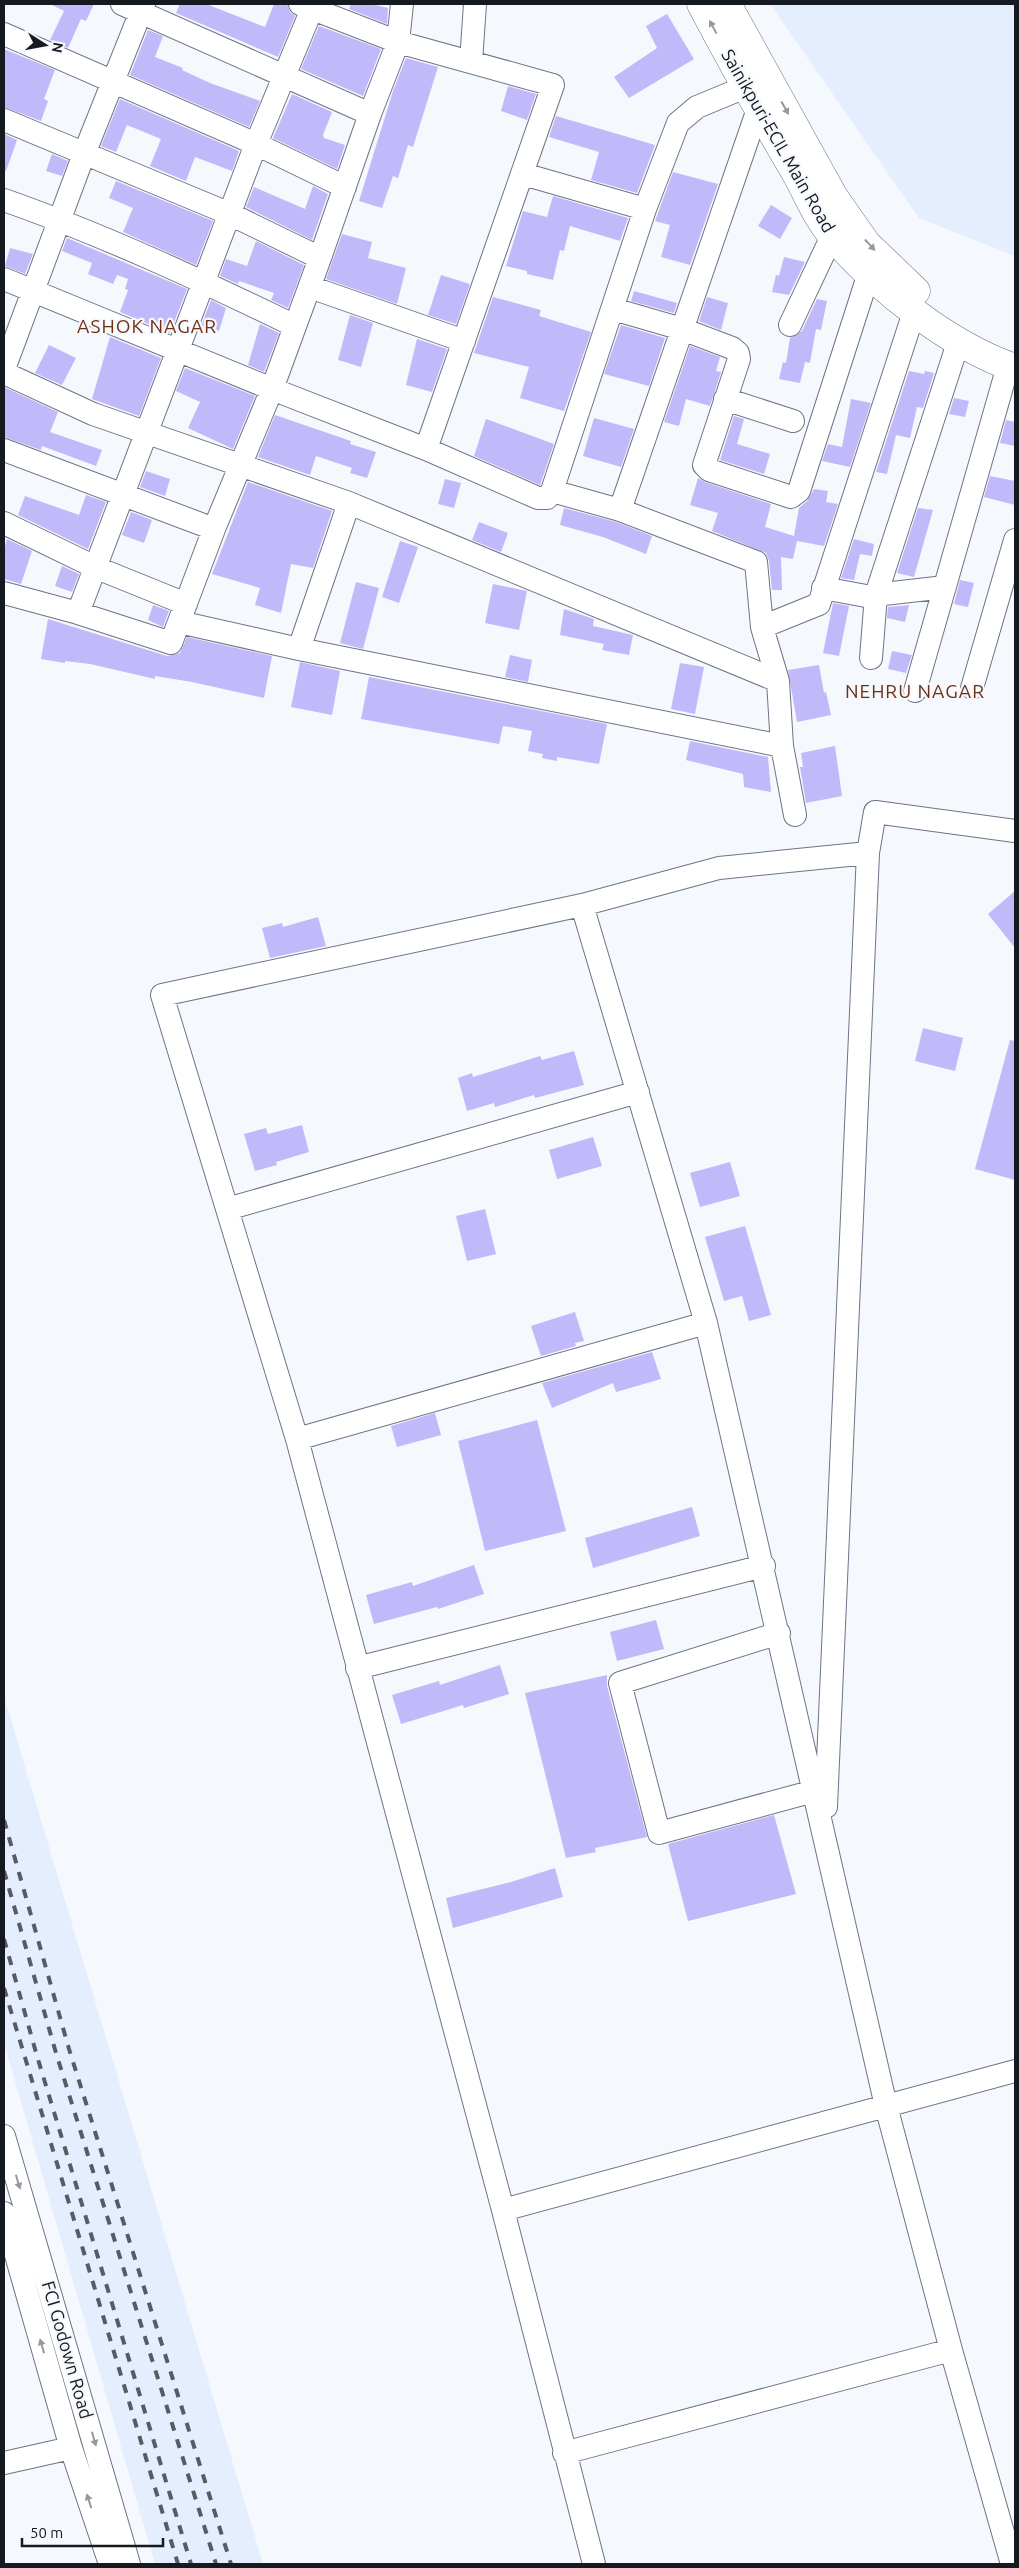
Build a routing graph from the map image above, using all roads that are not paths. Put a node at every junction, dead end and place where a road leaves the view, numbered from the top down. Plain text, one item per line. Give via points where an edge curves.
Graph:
1 (402, 4) edge
2 (475, 4) edge
3 (701, 4) edge
4 (727, 4) edge
5 (309, 6) edge
6 (136, 7) edge
7 (4, 34) edge
8 (398, 42) junction
9 (471, 62) junction
10 (285, 78) junction
11 (113, 81) junction
12 (757, 92) junction
13 (370, 114) junction
14 (4, 120) edge
15 (256, 144) junction
16 (84, 154) junction
17 (523, 174) junction
18 (345, 187) junction
19 (4, 200) edge
20 (645, 208) junction
21 (230, 214) junction
22 (60, 220) junction
23 (832, 236) junction
24 (320, 258) junction
25 (869, 273) junction
26 (4, 279) edge
27 (204, 282) junction
28 (310, 287) junction
29 (34, 290) junction
30 (613, 309) junction
31 (914, 312) junction
32 (790, 325) dead end
33 (295, 326) junction
34 (682, 329) junction
35 (464, 341) junction
36 (958, 343) junction
37 (179, 350) junction
38 (1013, 361) edge
39 (4, 369) edge
40 (4, 374) edge
41 (272, 389) junction
42 (725, 399) junction
43 (793, 421) dead end
44 (147, 433) junction
45 (426, 449) junction
46 (4, 450) edge
47 (240, 466) junction
48 (552, 491) junction
49 (124, 495) junction
50 (349, 503) junction
51 (620, 510) junction
52 (4, 522) edge
53 (214, 529) junction
54 (1015, 540) edge
55 (1012, 562) edge
56 (97, 568) junction
57 (945, 587) junction
58 (823, 588) junction
59 (4, 593) edge
60 (876, 595) junction
61 (78, 613) junction
62 (183, 613) junction
63 (762, 627) junction
64 (299, 649) junction
65 (871, 658) dead end
66 (778, 681) junction
67 (972, 688) dead end
68 (915, 691) dead end
69 (782, 746) junction
70 (795, 815) dead end
71 (1015, 831) edge
72 (868, 854) junction
73 (582, 905) junction
74 (638, 1092) junction
75 (227, 1209) junction
76 (706, 1323) junction
77 (297, 1439) junction
78 (764, 1566) junction
79 (779, 1633) junction
80 (357, 1668) junction
81 (814, 1791) junction
82 (825, 1836) junction
83 (1015, 2071) edge
84 (886, 2106) junction
85 (4, 2136) edge
86 (503, 2210) junction
87 (4, 2213) edge
88 (56, 2311) junction
89 (34, 2320) junction
90 (950, 2350) junction
91 (71, 2448) junction
92 (564, 2453) junction
93 (4, 2464) edge
94 (110, 2564) edge
95 (129, 2564) edge
96 (594, 2564) edge
97 (1012, 2564) edge

1 - 8 street
2 - 9 street
12 -> 3 main road, Sainikpuri-ECIL Main Road
4 - 12 main road, Sainikpuri-ECIL Main Road
5 - 8 street
5 - 10 street
6 - 10 street
6 - 11 street
7 - 11 street
8 - 9 street
8 - 13 street
9 - 17 street via 553,85
10 - 13 street
10 - 15 street
11 - 15 street
11 - 16 street
12 - 20 street via 698,107 678,123
12 - 23 main road, Sainikpuri-ECIL Main Road
12 - 34 street
12 -> 38 main road, Sainikpuri-ECIL Main Road via 867,244 922,297 977,332
13 - 18 street
14 - 16 street
15 - 18 street
15 - 21 street
16 - 21 street
16 - 22 street
17 - 20 street
17 - 35 street
18 - 24 street
19 - 22 street
20 - 30 street
21 - 24 street
21 - 27 street
22 - 27 street
22 - 29 street
23 - 25 main road, Sainikpuri-ECIL Main Road
23 - 32 street
24 - 28 street
25 - 31 main road, Sainikpuri-ECIL Main Road
25 - 42 street via 804,478 794,497 706,468 705,460
26 - 29 street
27 - 33 street
27 - 37 street
28 - 33 street
28 - 35 street
29 - 37 street
29 - 39 street
30 - 34 street
30 - 48 street
31 - 36 main road, Sainikpuri-ECIL Main Road
31 - 58 street
33 - 41 street
34 - 42 street via 738,352 739,359
34 - 51 street
35 - 45 street
36 - 38 main road, Sainikpuri-ECIL Main Road
36 - 60 street
37 - 41 street
37 - 44 street
38 - 57 street
40 - 44 street via 93,414
41 - 45 street
41 - 47 street
42 - 43 street
44 - 47 street
44 - 49 street
45 - 48 street via 538,498 547,498
46 - 49 street
47 - 50 street
47 - 53 street
48 - 51 street
49 - 53 street
49 - 56 street
50 - 64 street
50 - 66 street
51 - 63 street via 756,562
52 - 56 street
53 - 62 street
54 - 55 street
55 - 67 street
56 - 61 street
56 - 62 street
57 - 60 street
57 - 68 street
58 - 60 street
58 - 63 street via 819,604
59 - 61 street
60 - 65 street
61 - 62 street via 171,643
62 - 64 street
63 - 66 street
64 - 69 street
66 - 69 street
69 - 70 street
71 - 72 street via 875,812
72 - 73 street via 719,868
72 - 82 street
73 - 74 street
73 - 75 street via 162,995
74 - 75 street
74 - 76 street
75 - 77 street
76 - 77 street
76 - 78 street
77 - 80 street
78 - 79 street
78 - 80 street
79 - 81 street
79 - 81 street via 620,1683 659,1833
80 - 86 street
81 - 82 street
82 - 84 street
83 - 84 street
84 - 86 street
84 - 90 street
85 -> 88 street, FCI Godown Road
86 - 92 street
87 - 89 street, FCI Godown Road
88 - 89 street
88 -> 95 street, FCI Godown Road
91 -> 89 street, FCI Godown Road
90 - 92 street
90 - 97 street
91 - 93 street
94 -> 91 street, FCI Godown Road
92 - 96 street

